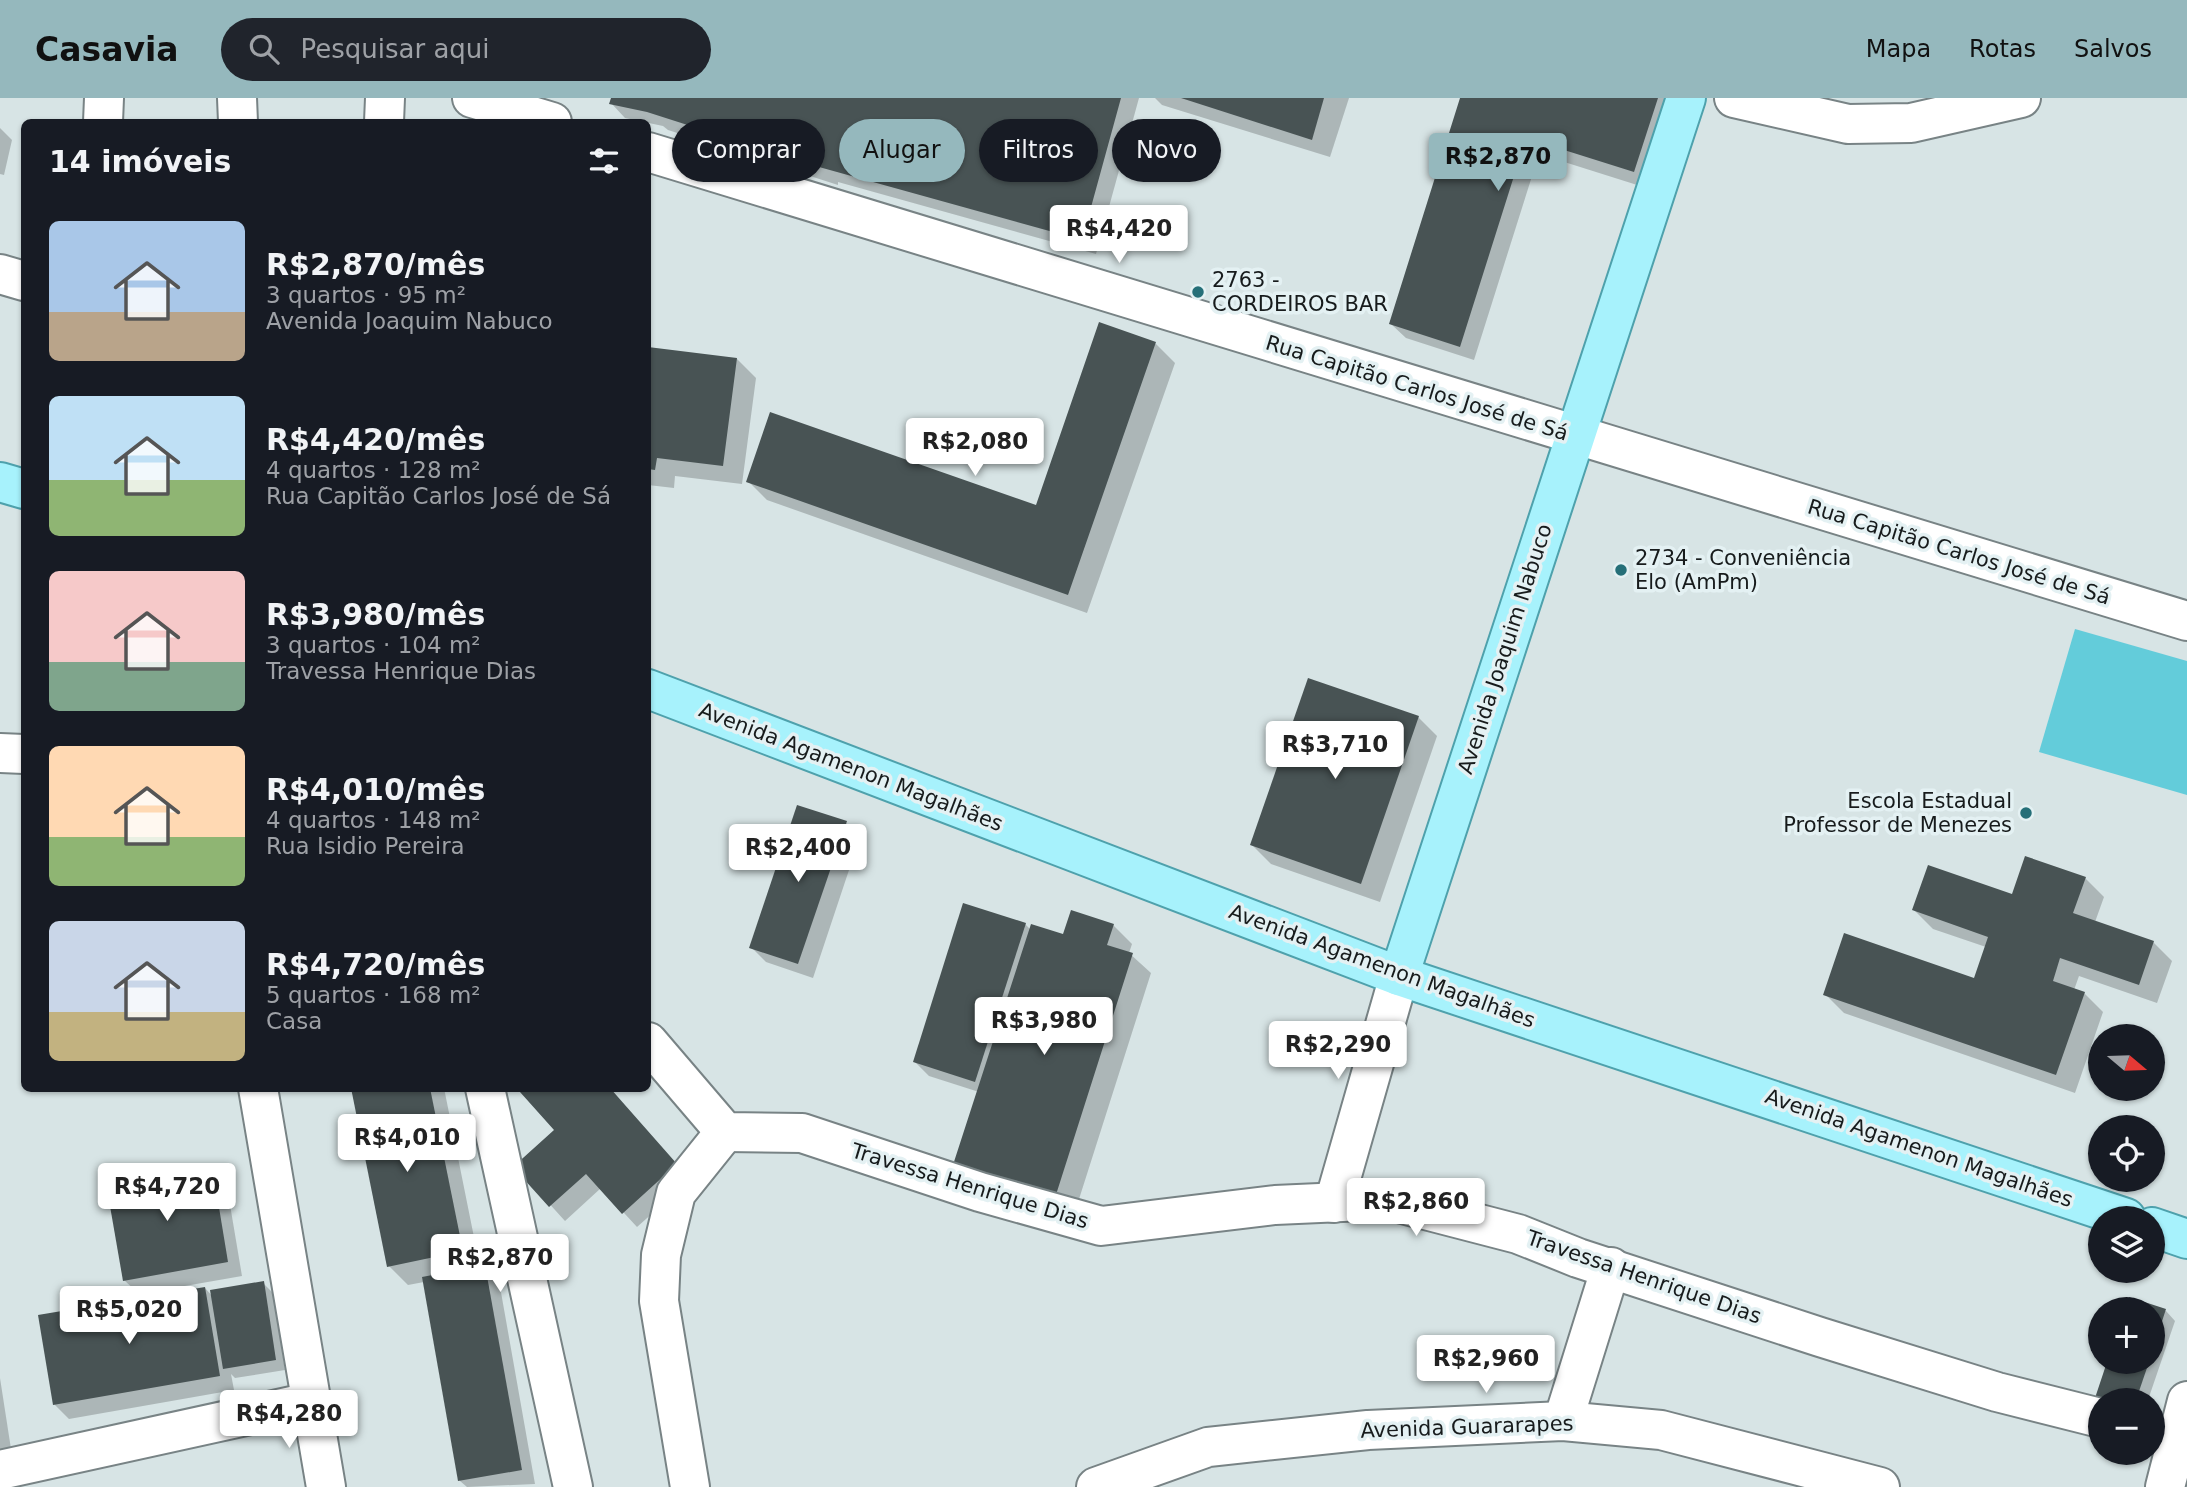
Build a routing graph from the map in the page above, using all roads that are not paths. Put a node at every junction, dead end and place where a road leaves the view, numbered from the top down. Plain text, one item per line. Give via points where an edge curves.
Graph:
1 (104, 98) edge
2 (237, 98) edge
3 (385, 98) edge
4 (466, 98) edge
5 (472, 98) edge
6 (1686, 98) edge
7 (1734, 98) edge
8 (2021, 98) edge
9 (103, 119) edge
10 (238, 119) edge
11 (384, 119) edge
12 (463, 119) edge
13 (542, 119) edge
14 (651, 153) edge
15 (0, 274) edge
16 (21, 280) edge
17 (1574, 436) junction
18 (0, 482) edge
19 (21, 488) edge
20 (2187, 621) edge
21 (651, 690) edge
22 (0, 753) edge
23 (21, 754) edge
24 (1399, 976) junction
25 (651, 1046) edge
26 (259, 1092) edge
27 (486, 1092) edge
28 (725, 1132) junction
29 (1335, 1203) junction
30 (2090, 1206) edge
31 (2165, 1231) edge
32 (2187, 1239) edge
33 (1611, 1267) junction
34 (2187, 1401) edge
35 (310, 1402) junction
36 (2088, 1415) edge
37 (1563, 1421) junction
38 (2165, 1435) edge
39 (2165, 1465) edge
40 (0, 1470) edge
41 (1858, 1484) edge
42 (326, 1487) edge
43 (573, 1487) edge
44 (690, 1487) edge
45 (1096, 1487) edge
46 (2165, 1487) edge

1 - 9 street
2 - 10 street
3 - 11 street
4 - 12 street
5 - 13 street
6 - 17 main road, Avenida Joaquim Nabuco
7 - 8 street via 1848,124 1911,123
14 - 17 street, Rua Capitão Carlos José de Sá
15 - 16 street
17 - 20 street, Rua Capitão Carlos José de Sá
17 - 24 main road, Avenida Joaquim Nabuco
18 - 19 main road
21 - 24 main road, Avenida Agamenon Magalhães
22 - 23 street
24 - 29 street, Avenida Joaquim Nabuco
24 - 30 main road, Avenida Agamenon Magalhães
25 - 28 street
26 - 35 street
27 - 43 street
28 - 29 street, Travessa Henrique Dias via 802,1133 1101,1226 1251,1207
28 - 44 street via 676,1193 661,1255 659,1301
29 - 33 street, Travessa Henrique Dias via 1387,1200 1518,1234
31 - 32 main road
33 - 36 street, Travessa Henrique Dias via 1972,1384
33 - 37 street
34 - 38 street
35 - 40 street
35 - 42 street
37 - 41 street, Avenida Guararapes via 1661,1430
37 - 45 street, Avenida Guararapes via 1368,1430 1208,1447
39 - 46 street

